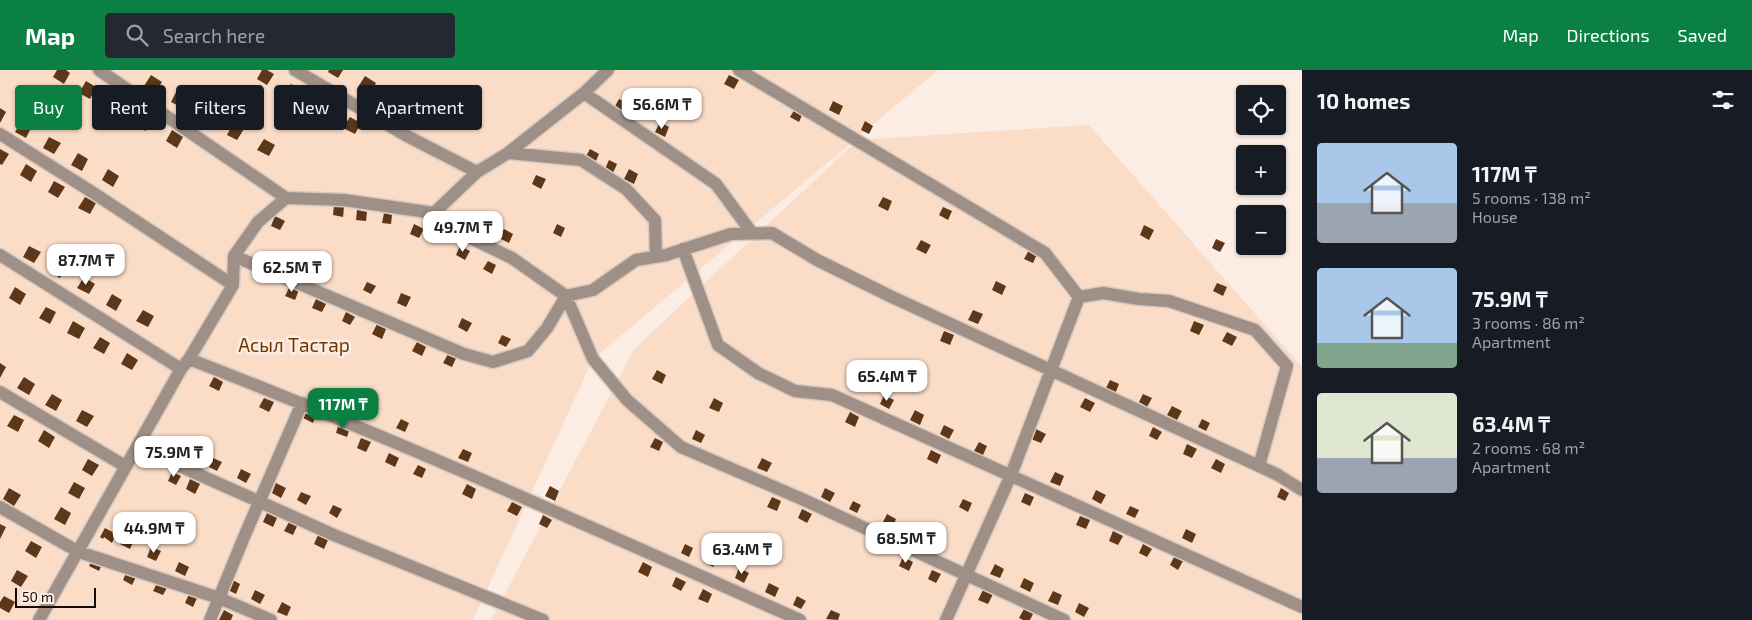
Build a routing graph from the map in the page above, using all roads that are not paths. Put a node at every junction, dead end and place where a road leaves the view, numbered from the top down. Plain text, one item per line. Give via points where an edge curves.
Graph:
1 (99, 70) edge
2 (295, 70) edge
3 (608, 70) edge
4 (739, 70) edge
5 (584, 93) junction
6 (0, 134) edge
7 (508, 153) junction
8 (477, 172) junction
9 (286, 198) junction
10 (434, 213) junction
11 (752, 233) junction
12 (683, 249) junction
13 (0, 255) edge
14 (234, 256) junction
15 (656, 256) junction
16 (233, 285) junction
17 (566, 296) junction
18 (1079, 297) junction
19 (185, 364) junction
20 (1052, 371) junction
21 (0, 392) edge
22 (302, 403) junction
23 (137, 447) junction
24 (125, 466) junction
25 (1258, 466) junction
26 (1011, 475) junction
27 (1302, 490) edge
28 (260, 501) junction
29 (0, 507) edge
30 (79, 552) junction
31 (967, 576) junction
32 (219, 598) junction
33 (1302, 607) edge
34 (39, 620) edge
35 (210, 620) edge
36 (271, 620) edge
37 (543, 620) edge
38 (800, 620) edge
39 (946, 620) edge
40 (1064, 620) edge

1 - 9 street
2 - 8 street via 407,136
3 - 5 street
4 - 18 street via 1045,253
5 - 7 street
5 - 11 street via 716,184
6 - 16 street
7 - 8 street
7 - 15 street via 581,160 626,188 656,220
8 - 10 street
9 - 10 street via 344,200
9 - 14 street via 258,222
10 - 17 street via 458,232 512,258
11 - 12 street via 731,234
11 - 20 street via 772,233 817,260
12 - 15 street
12 - 26 street via 718,345 742,362 795,391 832,395
13 - 19 street
14 - 16 street
14 - 17 street via 464,354 493,362 528,350 547,328
15 - 17 street via 636,260 593,290
16 - 19 street
17 - 31 street via 593,359 627,400 681,447
18 - 20 street
18 - 25 street via 1103,293 1170,301 1255,330 1287,366
19 - 22 street
19 - 23 street
20 - 25 street
20 - 26 street
21 - 24 street
22 - 28 street
22 - 38 street
23 - 24 street
23 - 28 street
24 - 30 street
25 - 27 street
26 - 31 street
26 - 33 street
28 - 32 street
28 - 37 street via 334,535
29 - 30 street
30 - 32 street
30 - 34 street
31 - 39 street
31 - 40 street
32 - 35 street
32 - 36 street

